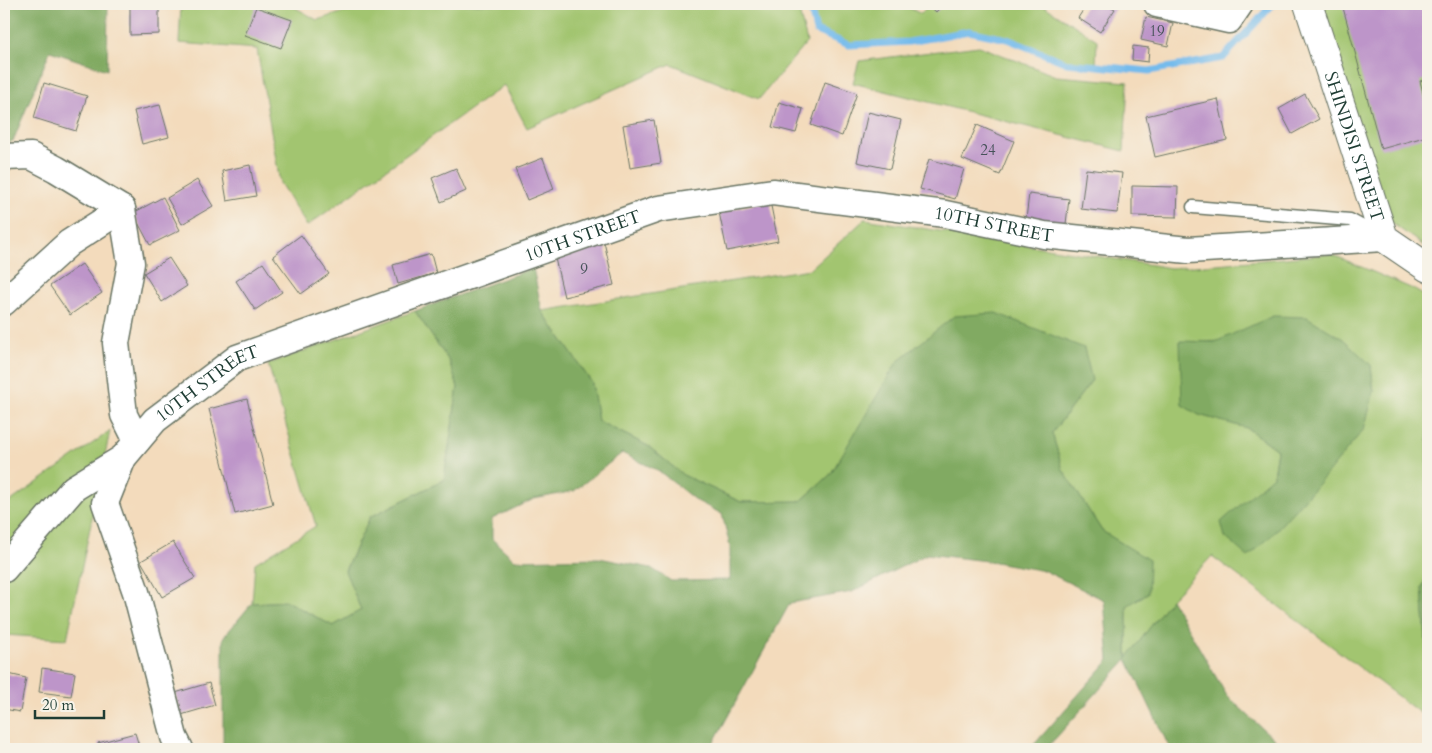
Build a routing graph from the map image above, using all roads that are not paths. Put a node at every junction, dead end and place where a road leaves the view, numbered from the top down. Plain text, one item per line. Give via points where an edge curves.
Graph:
1 (1157, 4) edge
2 (1240, 4) edge
3 (1308, 4) edge
4 (4, 157) edge
5 (1193, 207) dead end
6 (122, 209) junction
7 (1384, 238) junction
8 (1428, 268) edge
9 (4, 302) edge
10 (130, 450) junction
11 (4, 569) edge
12 (177, 743) edge

1 - 2 street via 1229,20
3 - 7 street, SHINDISI STREET
4 - 6 street via 31,156
5 - 7 lane via 1350,220
6 - 9 street via 69,243
6 - 10 street via 131,263 116,343
7 - 8 street, SHINDISI STREET
7 - 10 street, 10TH STREET via 1188,250 1044,235 945,214 773,192 658,209 237,358 155,420
10 - 11 street via 74,488
10 - 12 street, 10TH STREET via 105,503 136,592

